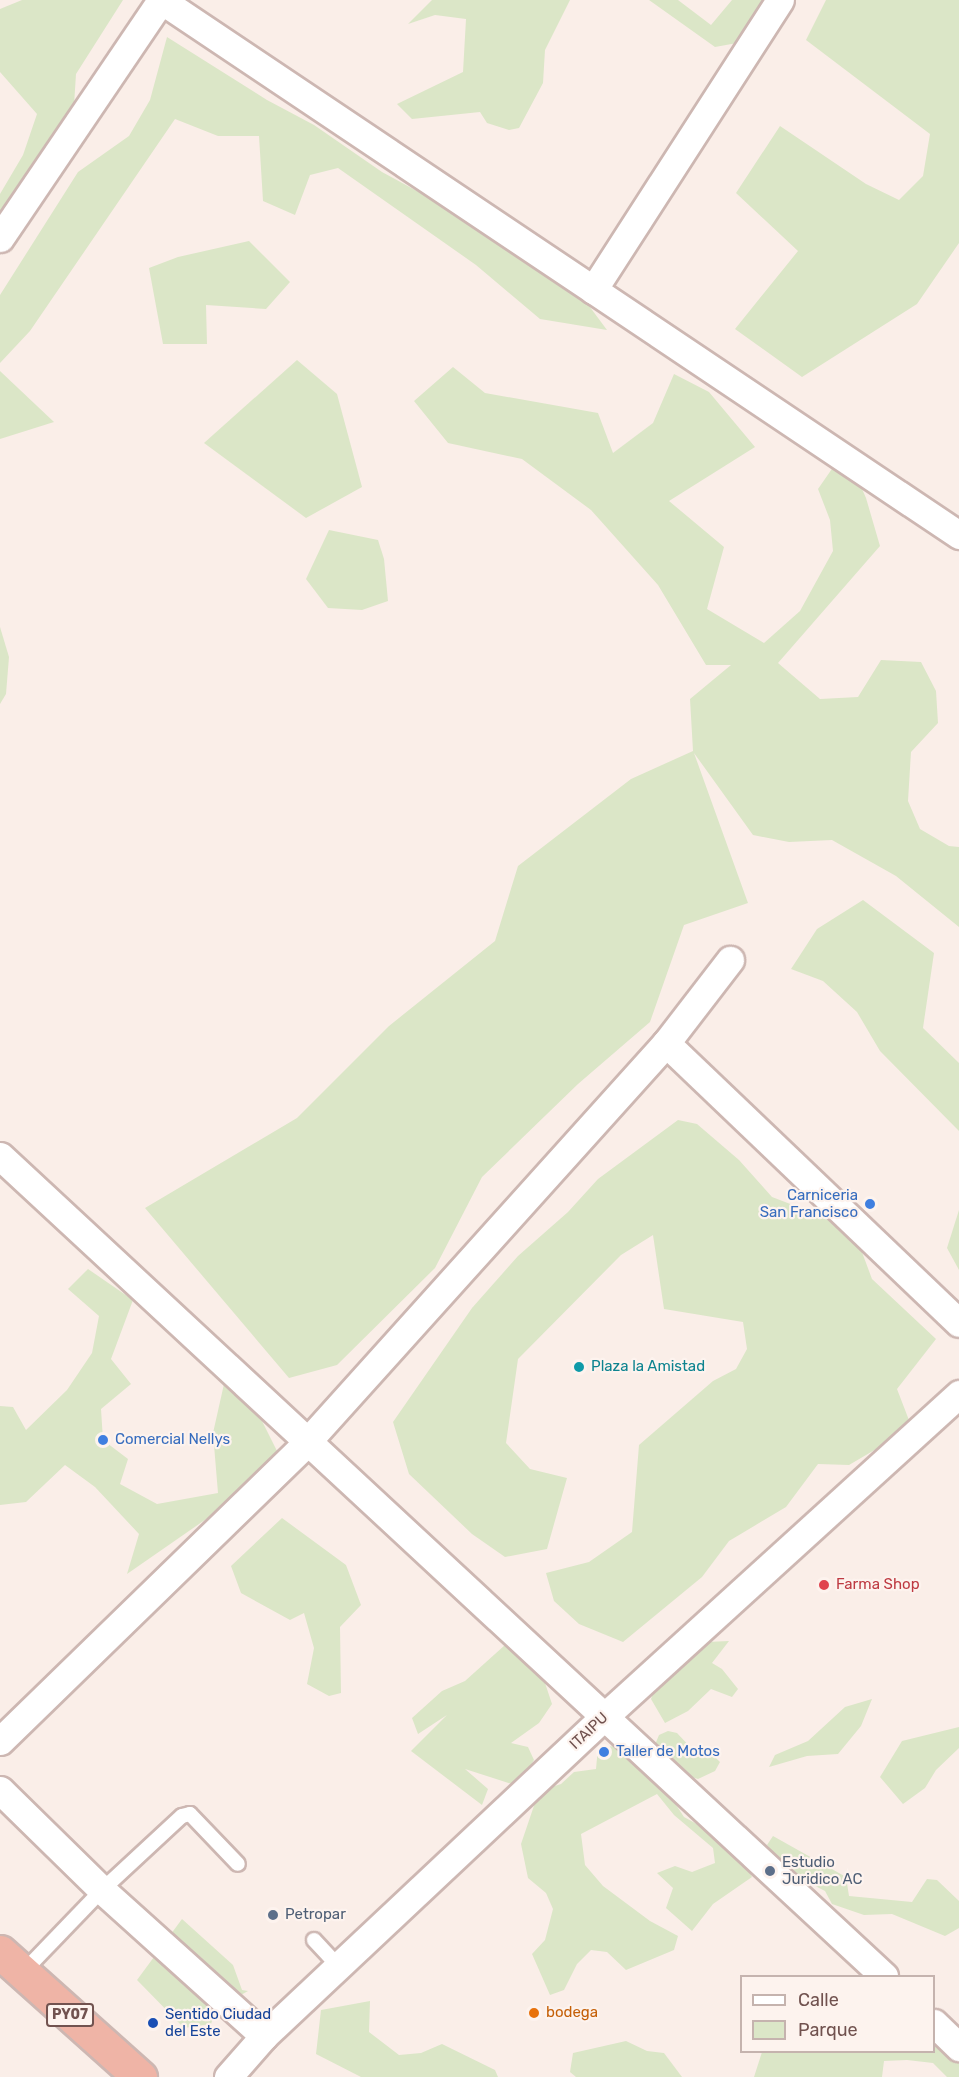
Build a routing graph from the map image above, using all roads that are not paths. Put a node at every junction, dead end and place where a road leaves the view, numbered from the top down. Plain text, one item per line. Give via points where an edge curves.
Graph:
1 (161, 0) edge
2 (780, 0) edge
3 (0, 238) edge
4 (593, 290) junction
5 (959, 535) edge
6 (730, 960) dead end
7 (666, 1043) junction
8 (0, 1156) edge
9 (959, 1323) edge
10 (959, 1394) edge
11 (306, 1443) junction
12 (604, 1717) junction
13 (0, 1741) edge
14 (0, 1790) edge
15 (238, 1864) dead end
16 (102, 1890) junction
17 (314, 1940) dead end
18 (11, 1962) edge
19 (338, 1966) junction
20 (882, 1975) edge
21 (935, 2025) edge
22 (264, 2036) junction
23 (959, 2047) edge
24 (140, 2077) edge
25 (228, 2077) edge

1 - 3 street
1 - 4 street
2 - 4 street
4 - 5 street
6 - 7 street
7 - 9 street
7 - 11 street
8 - 11 street
10 - 12 street, ITAIPU
11 - 12 street
11 - 13 street
12 - 19 street, ITAIPU
12 - 20 street
14 - 16 street
15 - 16 lane via 190,1814 182,1816
16 - 18 lane
16 - 22 street
17 - 19 lane
18 - 24 highway, PY07
19 - 22 street, ITAIPU
21 - 23 street
22 - 25 street, ITAIPU

